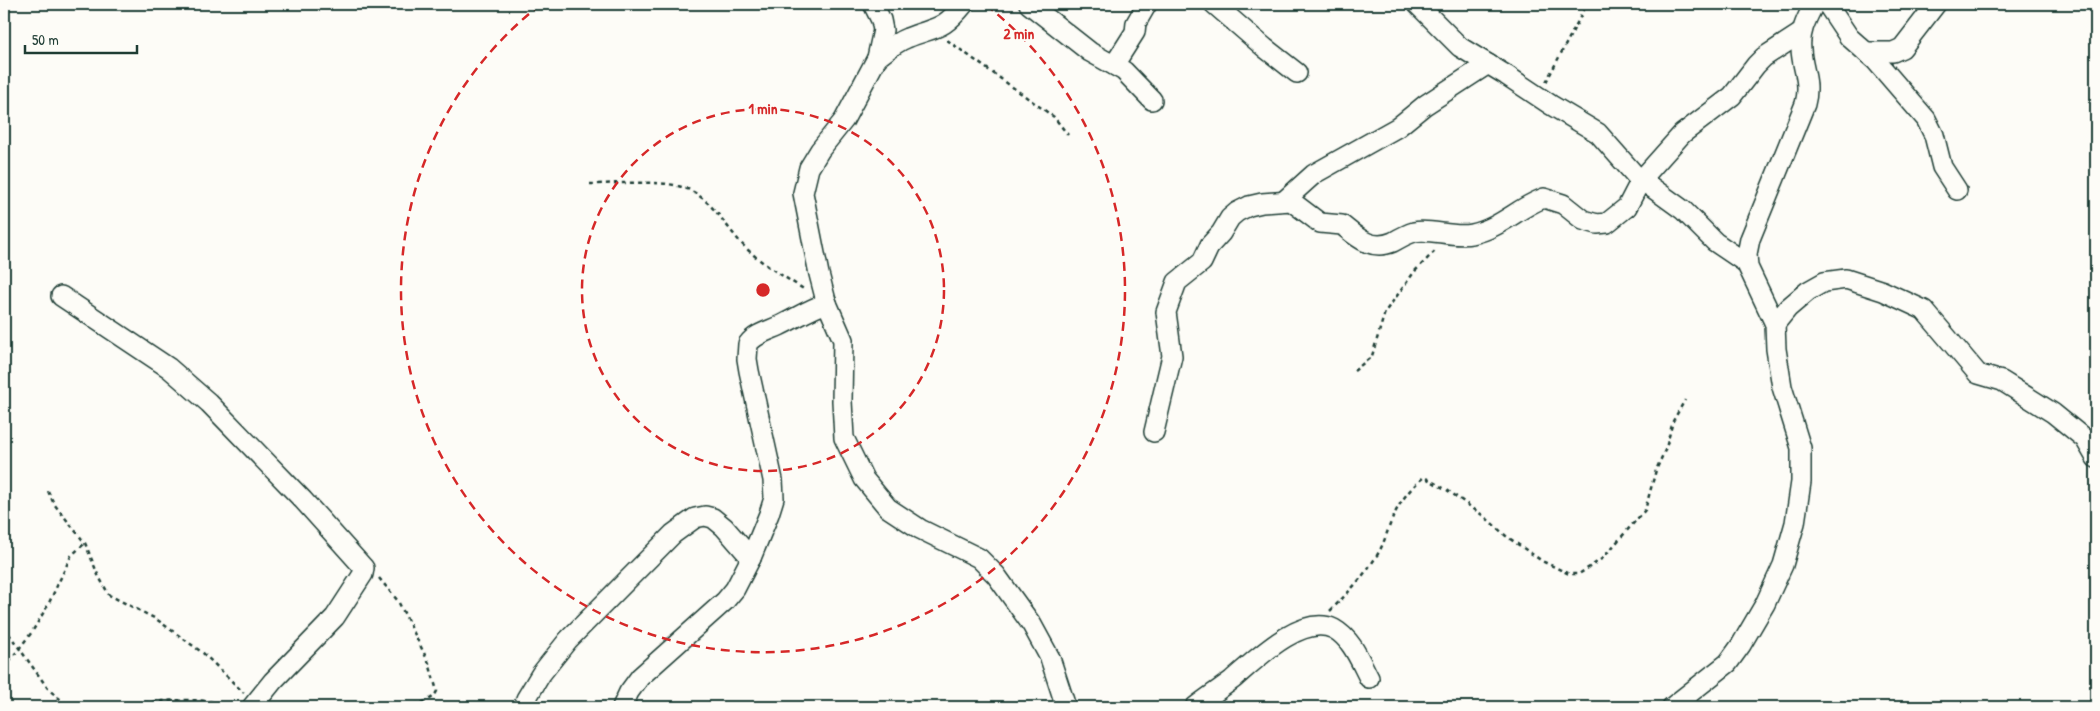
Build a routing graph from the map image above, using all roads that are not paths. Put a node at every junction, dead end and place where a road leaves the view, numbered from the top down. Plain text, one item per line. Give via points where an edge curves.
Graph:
1 (872, 4) edge
2 (964, 4) edge
3 (1028, 4) edge
4 (1147, 4) edge
5 (1214, 4) edge
6 (1417, 4) edge
7 (1814, 4) edge
8 (1827, 4) edge
9 (1936, 4) edge
10 (1801, 33) junction
11 (1866, 52) junction
12 (877, 58) junction
13 (1488, 64) junction
14 (1114, 65) junction
15 (1297, 74) dead end
16 (1152, 100) dead end
17 (1641, 180) junction
18 (1957, 190) dead end
19 (1284, 201) junction
20 (1746, 262) junction
21 (61, 296) dead end
22 (826, 302) junction
23 (1776, 324) junction
24 (1154, 432) dead end
25 (2096, 458) edge
26 (751, 558) junction
27 (1369, 678) dead end
28 (253, 705) edge
29 (522, 707) edge
30 (622, 707) edge
31 (1066, 707) edge
32 (1195, 707) edge
33 (1672, 707) edge

1 - 12 street via 883,30
2 - 12 street via 946,23 900,41
3 - 14 street via 1084,47
4 - 14 street via 1136,23 1135,32
5 - 15 street
6 - 13 street via 1460,47
7 - 10 street
8 - 11 street via 1849,37
9 - 11 street via 1902,48 1893,52
10 - 17 street via 1756,65 1732,96 1682,134
10 - 20 street via 1807,94 1750,239
11 - 18 street via 1926,119 1934,135 1942,167
12 - 22 street via 844,120 820,150 805,177 804,203
13 - 17 street via 1601,135
13 - 19 street via 1425,105 1398,127 1314,174
14 - 16 street via 1137,82
17 - 19 street via 1629,204 1607,223 1583,220 1563,204 1544,198 1474,234 1415,231 1385,244 1367,244 1342,225 1320,223 1291,201
17 - 20 street via 1683,210 1715,242
19 - 24 street via 1249,206 1237,212 1210,245 1202,262 1177,282 1166,312 1172,356
20 - 23 street
21 - 28 street via 169,368 209,403 364,568 335,617
22 - 26 street via 759,334 747,348 774,490 769,514
22 - 31 street via 843,340 844,438 864,479 895,514 986,565 1032,625 1050,658
23 - 25 street via 1788,308 1824,282 1846,279 1882,291 1924,310 1978,374 2002,381 2053,413 2085,439
23 - 33 street via 1781,380 1800,448 1799,499 1789,547 1766,604 1728,663
26 - 29 street via 713,518 695,518 673,534 568,640
26 - 30 street via 731,594 640,677
27 - 32 street via 1353,648 1341,634 1330,628 1316,627 1298,631 1270,649

